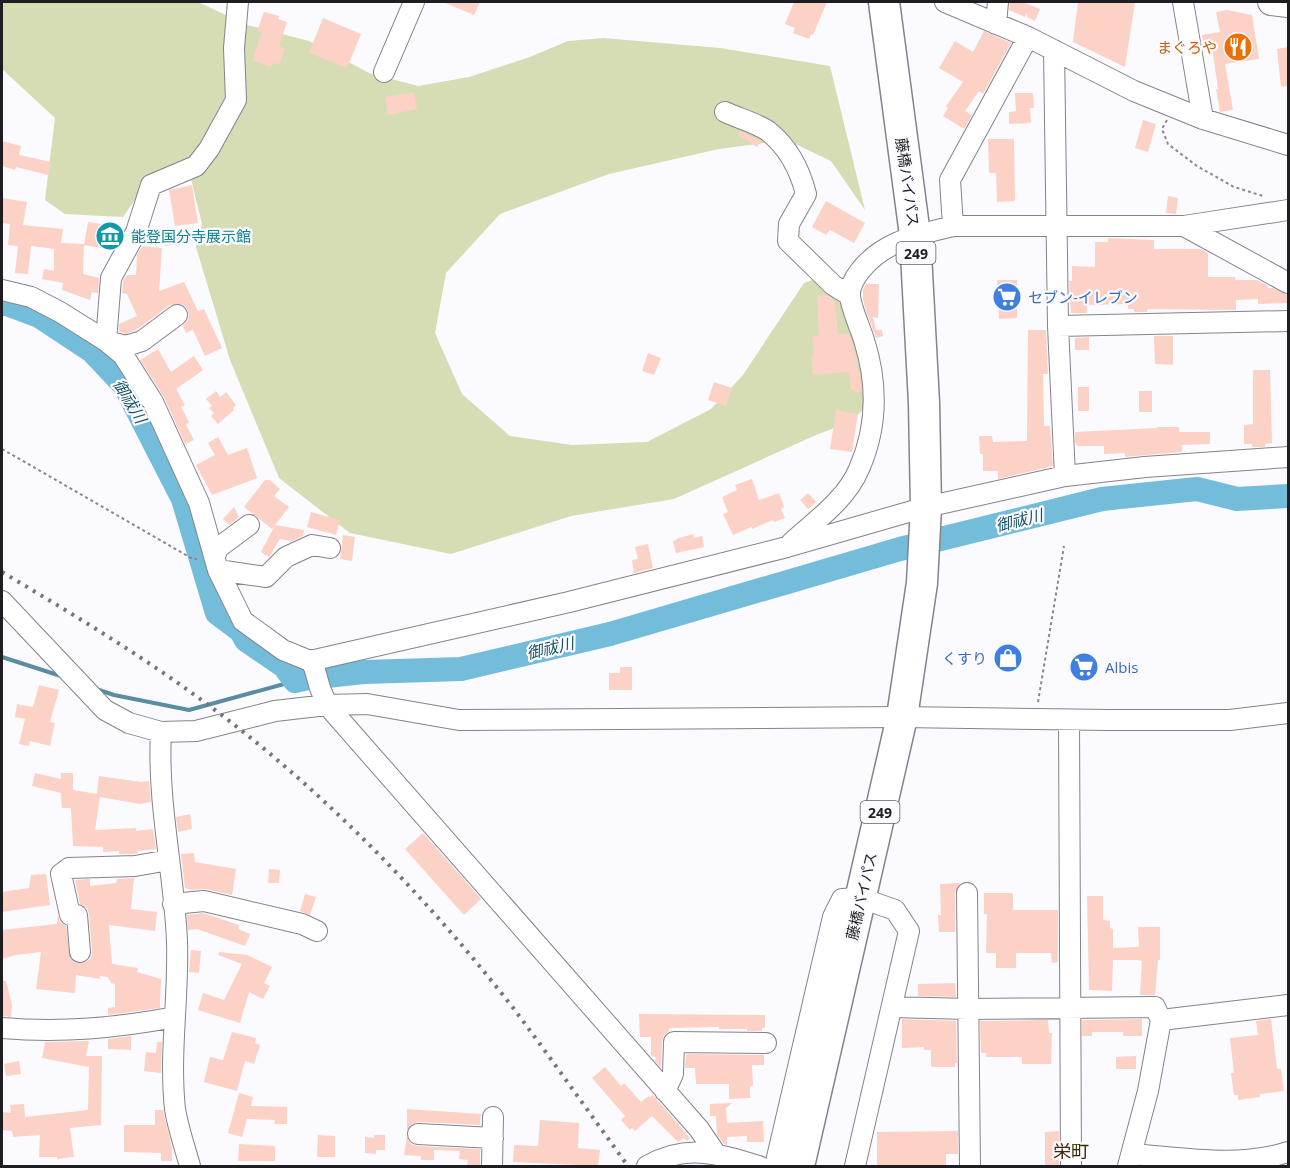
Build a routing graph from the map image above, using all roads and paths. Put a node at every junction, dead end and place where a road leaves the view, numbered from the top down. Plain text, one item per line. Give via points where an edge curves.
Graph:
1 (238, 2) edge
2 (414, 2) edge
3 (884, 2) edge
4 (945, 2) edge
5 (998, 2) edge
6 (1184, 2) edge
7 (1271, 2) edge
8 (1288, 4) edge
9 (996, 24) junction
10 (1028, 37) junction
11 (1054, 50) junction
12 (384, 72) dead end
13 (1173, 107) junction
14 (725, 112) dead end
15 (1203, 119) junction
16 (1288, 145) edge
17 (1267, 197) dead end
18 (1288, 210) edge
19 (953, 226) junction
20 (1185, 226) junction
21 (1057, 227) junction
22 (915, 235) junction
23 (1288, 283) edge
24 (2, 290) edge
25 (849, 295) junction
26 (177, 315) dead end
27 (1288, 321) edge
28 (1058, 326) junction
29 (106, 341) junction
30 (2, 449) edge
31 (1288, 457) edge
32 (1065, 476) junction
33 (926, 512) junction
34 (249, 525) dead end
35 (1064, 546) dead end
36 (787, 547) junction
37 (330, 548) dead end
38 (194, 559) dead end
39 (217, 563) junction
40 (2, 601) edge
41 (312, 664) junction
42 (323, 696) junction
43 (1288, 713) edge
44 (902, 717) junction
45 (1035, 720) junction
46 (1069, 720) junction
47 (161, 732) junction
48 (169, 860) junction
49 (967, 893) dead end
50 (861, 898) junction
51 (173, 903) junction
52 (317, 931) dead end
53 (80, 952) dead end
54 (1288, 1005) edge
55 (892, 1007) junction
56 (1071, 1008) junction
57 (968, 1010) junction
58 (176, 1017) junction
59 (1161, 1020) junction
60 (2, 1029) edge
61 (766, 1042) dead end
62 (665, 1090) junction
63 (493, 1117) dead end
64 (418, 1134) dead end
65 (493, 1138) junction
66 (1288, 1152) edge
67 (716, 1154) junction
68 (1130, 1160) edge
69 (190, 1167) edge
70 (492, 1167) edge
71 (647, 1167) edge
72 (759, 1167) edge
73 (775, 1167) edge
74 (799, 1167) edge
75 (855, 1167) edge
76 (970, 1167) edge
77 (1071, 1167) edge

1 - 29 street via 234,48 236,100 196,166 151,185 136,232 111,278
2 - 12 street
3 - 22 highway, 藤橋バイパス / 249
4 - 9 street
5 - 9 street
6 - 15 street
7 - 8 main road
9 - 10 street
10 - 11 street
10 - 19 street via 950,180
11 - 13 street
11 - 21 street
13 - 15 street
13 - 17 path via 1162,129 1168,144 1234,187
14 - 25 street via 767,131 786,150 801,174 806,194 789,224 788,241 833,285
15 - 16 street
18 - 20 street
19 - 21 street
19 - 22 street
20 - 21 street
20 - 23 street
21 - 28 street
22 - 25 street via 885,247 868,260 855,277
22 - 33 highway, 藤橋バイパス / 249
24 - 29 street via 31,297
25 - 36 street via 874,384 875,409 868,443 859,471 840,498
26 - 29 street via 142,341 126,346
27 - 28 street
28 - 32 street
29 - 39 street via 123,355 153,402 199,503
30 - 38 path
31 - 32 street
32 - 33 street
33 - 36 street
33 - 44 highway, 藤橋バイパス / 249 via 922,583
34 - 39 street via 218,548
35 - 45 path
36 - 41 street
37 - 39 street via 312,545 286,557 266,577
39 - 41 street via 243,621 283,650
40 - 47 street via 105,710 129,723
41 - 42 street
42 - 44 street via 459,720
42 - 47 street via 195,731
42 - 62 street
43 - 46 street via 1230,720
44 - 45 street
44 - 50 highway, 藤橋バイパス / 249
45 - 46 street
46 - 56 street
47 - 48 street
48 - 51 street
48 - 53 street via 135,866 69,868 62,874 70,915 77,915
49 - 57 street
50 - 55 street via 895,910 909,930
50 - 73 street via 842,899 833,917
50 - 74 highway, 藤橋バイパス / 249
51 - 52 street via 204,901
51 - 58 street
54 - 59 street
55 - 57 street
55 - 75 street
56 - 57 street
56 - 59 street via 1155,1007
56 - 77 street
57 - 76 street
58 - 60 street via 89,1030
58 - 69 street via 176,1111
59 - 68 street
61 - 62 street via 674,1042 674,1074
62 - 67 street
63 - 65 street
64 - 65 street
65 - 70 street
66 - 68 street via 1241,1162
67 - 71 street via 683,1152 663,1157
67 - 72 street

